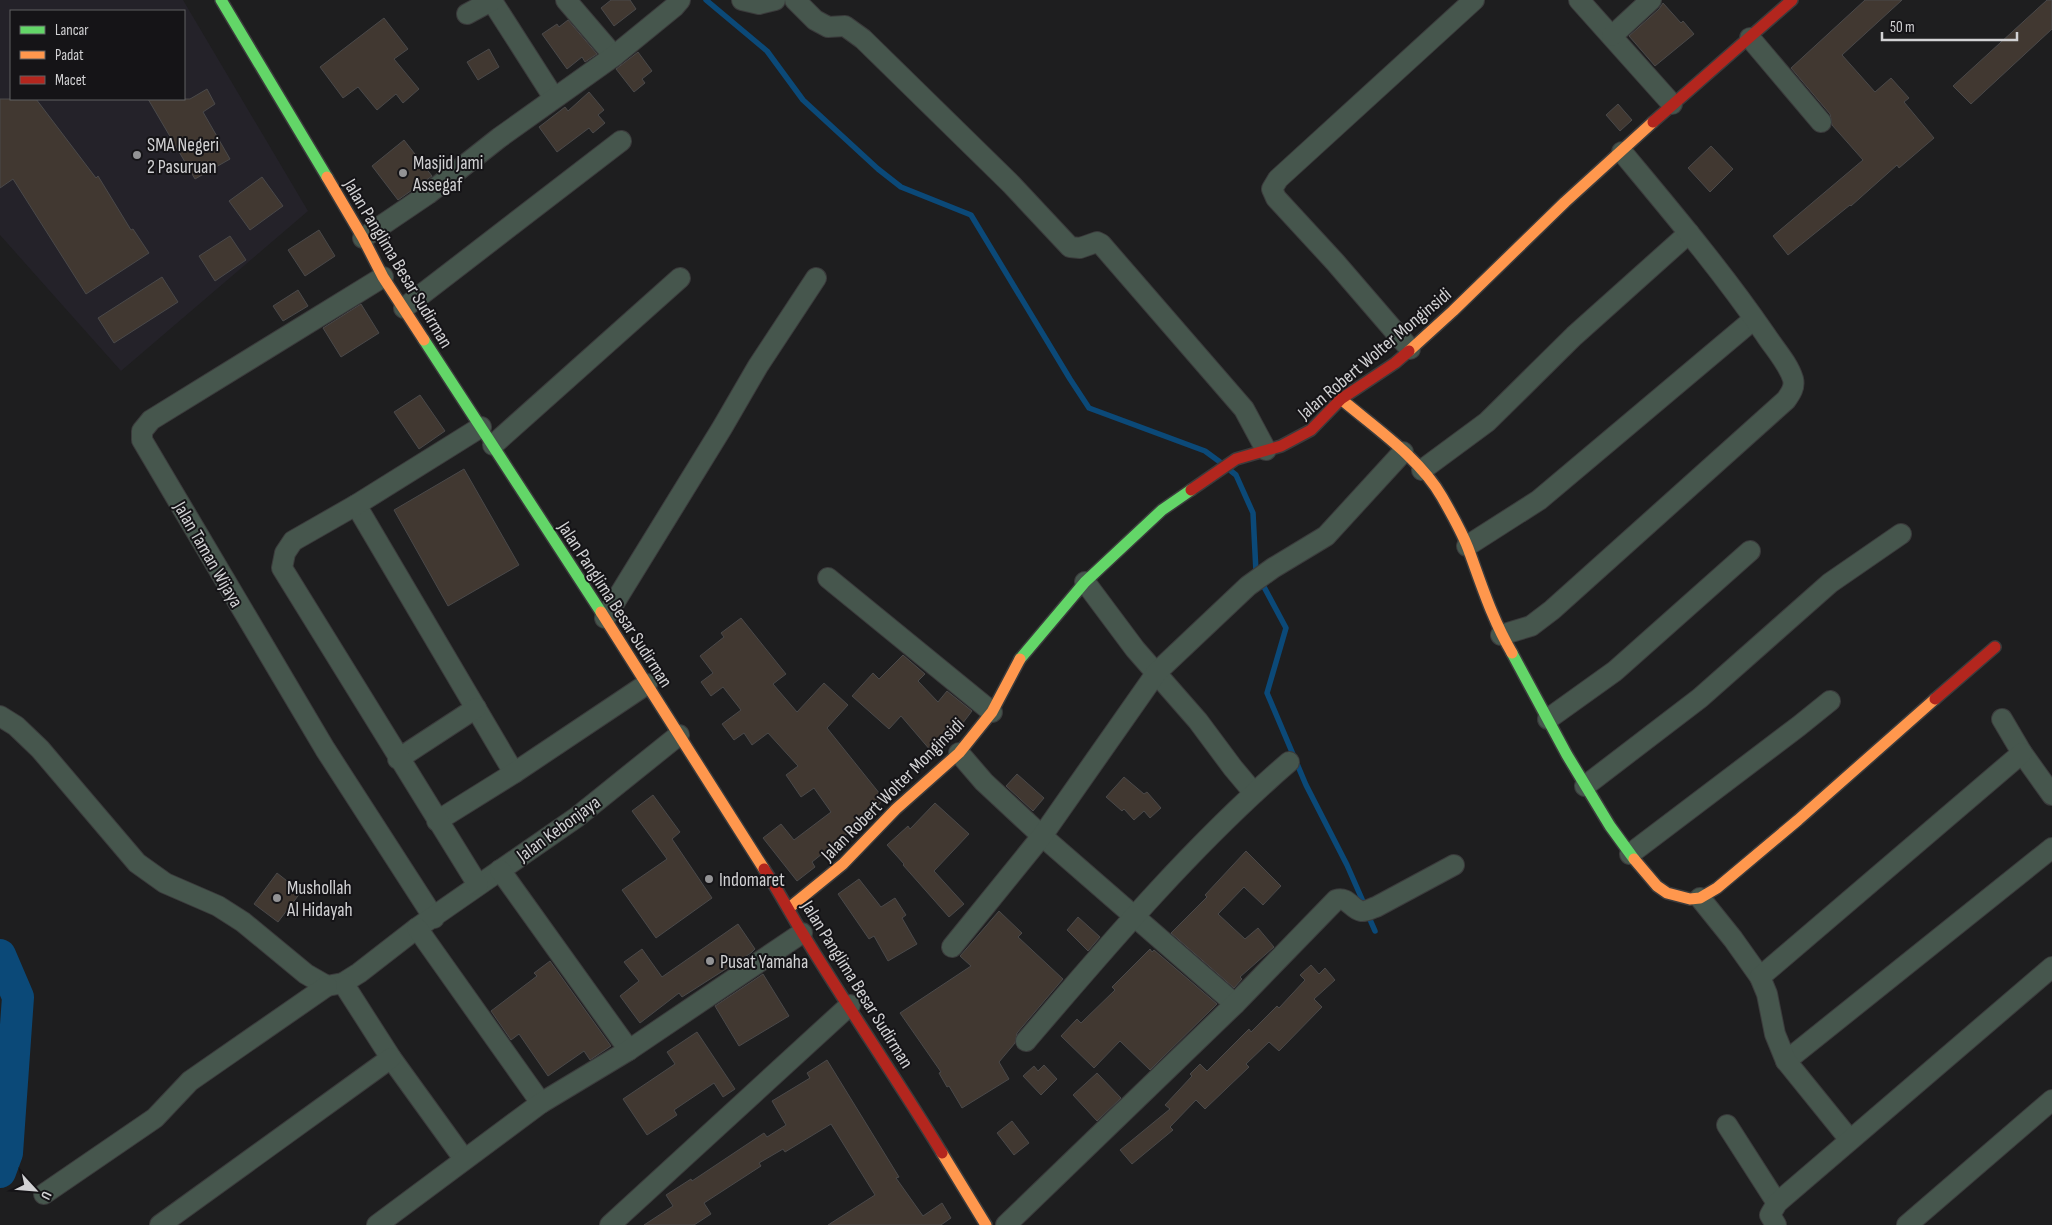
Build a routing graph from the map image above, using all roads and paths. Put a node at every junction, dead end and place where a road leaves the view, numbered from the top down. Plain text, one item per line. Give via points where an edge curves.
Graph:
1 (221, 0) edge
2 (493, 0) edge
3 (566, 0) edge
4 (680, 0) edge
5 (742, 0) edge
6 (775, 0) edge
7 (795, 0) edge
8 (1474, 0) edge
9 (1579, 0) edge
10 (1651, 0) edge
11 (1792, 0) edge
12 (467, 14) dead end
13 (1612, 36) junction
14 (1750, 38) junction
15 (614, 56) junction
16 (554, 98) junction
17 (1672, 104) junction
18 (1821, 122) dead end
19 (621, 141) dead end
20 (1622, 152) junction
21 (1689, 233) junction
22 (363, 238) junction
23 (383, 277) junction
24 (680, 278) dead end
25 (816, 278) dead end
26 (404, 308) junction
27 (1754, 319) junction
28 (1410, 350) junction
29 (1341, 399) junction
30 (481, 427) junction
31 (493, 445) junction
32 (1266, 450) junction
33 (1403, 452) junction
34 (1422, 470) junction
35 (356, 505) junction
36 (1901, 534) dead end
37 (1468, 546) junction
38 (1750, 551) dead end
39 (828, 578) dead end
40 (1085, 582) junction
41 (605, 618) junction
42 (1501, 635) junction
43 (1995, 647) dead end
44 (1157, 672) junction
45 (647, 684) junction
46 (1830, 701) dead end
47 (476, 708) junction
48 (992, 712) junction
49 (0, 716) edge
50 (1548, 719) junction
51 (2002, 719) dead end
52 (679, 735) junction
53 (959, 753) junction
54 (2022, 753) junction
55 (398, 759) junction
56 (1289, 762) dead end
57 (514, 773) junction
58 (2049, 785) edge
59 (1585, 786) junction
60 (1254, 793) junction
61 (436, 821) junction
62 (1042, 836) junction
63 (2052, 848) edge
64 (1630, 854) junction
65 (1454, 866) dead end
66 (500, 870) junction
67 (478, 885) junction
68 (1700, 898) junction
69 (789, 908) junction
70 (1134, 916) junction
71 (426, 923) junction
72 (802, 933) junction
73 (952, 947) dead end
74 (2052, 967) edge
75 (1760, 977) junction
76 (335, 985) junction
77 (1235, 1004) junction
78 (850, 1005) junction
79 (1026, 1041) dead end
80 (629, 1050) junction
81 (391, 1058) junction
82 (1786, 1061) junction
83 (2052, 1100) edge
84 (541, 1103) junction
85 (1727, 1125) dead end
86 (1850, 1140) junction
87 (464, 1159) junction
88 (44, 1194) dead end
89 (1777, 1203) junction
90 (160, 1225) edge
91 (377, 1225) edge
92 (610, 1225) edge
93 (986, 1225) edge
94 (1006, 1225) edge
95 (1776, 1225) edge
96 (1907, 1225) edge

1 - 22 main road, Jalan Panglima Besar Sudirman
2 - 12 street
2 - 16 street
3 - 15 street
4 - 15 street
5 - 6 street via 760,4
7 - 32 street via 815,20 828,27 845,26 863,39 1011,184 1070,248 1101,244 1244,409
8 - 28 street via 1278,179 1272,189 1276,198
9 - 13 street
10 - 13 street
11 - 14 main road, Jalan Robert Wolter Monginsidi
13 - 17 street
14 - 17 main road, Jalan Robert Wolter Monginsidi
14 - 18 street
15 - 16 street
16 - 22 street via 428,194
17 - 20 main road, Jalan Robert Wolter Monginsidi
19 - 26 street
20 - 21 street
20 - 28 main road, Jalan Robert Wolter Monginsidi
21 - 27 street
21 - 34 street via 1574,336 1487,422
22 - 23 main road, Jalan Panglima Besar Sudirman
23 - 26 main road, Jalan Panglima Besar Sudirman
23 - 71 street, Jalan Taman Wijaya via 151,420 142,431 142,440
24 - 31 street
25 - 41 street via 758,366
26 - 30 main road, Jalan Panglima Besar Sudirman
27 - 37 street via 1539,500
27 - 42 street via 1793,379 1792,392 1786,400 1552,610 1530,626
28 - 29 main road, Jalan Robert Wolter Monginsidi
29 - 32 main road, Jalan Robert Wolter Monginsidi via 1311,430
29 - 33 main road
30 - 31 main road, Jalan Panglima Besar Sudirman
30 - 35 street
31 - 41 main road, Jalan Panglima Besar Sudirman
32 - 40 main road, Jalan Robert Wolter Monginsidi via 1236,459 1162,510
33 - 34 main road
33 - 44 street via 1326,536 1248,586
34 - 37 main road via 1442,495
35 - 47 street
35 - 55 street via 293,541 285,553 282,568
36 - 59 street via 1830,582 1700,698
37 - 42 main road
38 - 50 street via 1615,672
39 - 48 street
40 - 44 street via 1135,649
40 - 48 main road, Jalan Robert Wolter Monginsidi via 1020,659
41 - 45 main road, Jalan Panglima Besar Sudirman
42 - 50 main road
43 - 68 main road via 1798,820 1717,888
44 - 60 street
44 - 62 street
45 - 52 main road, Jalan Panglima Besar Sudirman
45 - 57 street
46 - 64 street
47 - 55 street
47 - 57 street
48 - 53 main road, Jalan Robert Wolter Monginsidi
49 - 76 street via 40,749 137,863 165,883 218,906 243,922 306,974
50 - 59 main road
51 - 54 street
52 - 66 street, Jalan Kebonjaya via 577,817
52 - 69 main road, Jalan Panglima Besar Sudirman
53 - 62 street via 984,782
53 - 69 main road, Jalan Robert Wolter Monginsidi via 896,809 843,864
54 - 58 street
54 - 75 street
55 - 61 street
56 - 60 street
57 - 61 street
59 - 64 main road
60 - 70 street
61 - 67 street
62 - 70 street
62 - 73 street
63 - 82 street
64 - 68 main road via 1656,886 1667,893
65 - 77 street via 1370,909 1358,910 1345,900 1336,900
66 - 67 street, Jalan Kebonjaya
66 - 80 street
67 - 71 street, Jalan Kebonjaya
68 - 75 street
69 - 72 main road, Jalan Panglima Besar Sudirman
70 - 77 street
70 - 79 street
71 - 76 street, Jalan Kebonjaya via 359,974
71 - 84 street
72 - 78 main road, Jalan Panglima Besar Sudirman
72 - 80 street
74 - 86 street
75 - 82 street via 1775,1034
76 - 81 street
76 - 88 street, Jalan Kebonjaya via 190,1081 155,1118
77 - 94 street
78 - 92 street
78 - 93 main road, Jalan Panglima Besar Sudirman
80 - 84 street
81 - 87 street
81 - 90 street
82 - 86 street
83 - 96 street
84 - 87 street
85 - 89 street
86 - 89 street
87 - 91 street
89 - 95 street via 1770,1215

